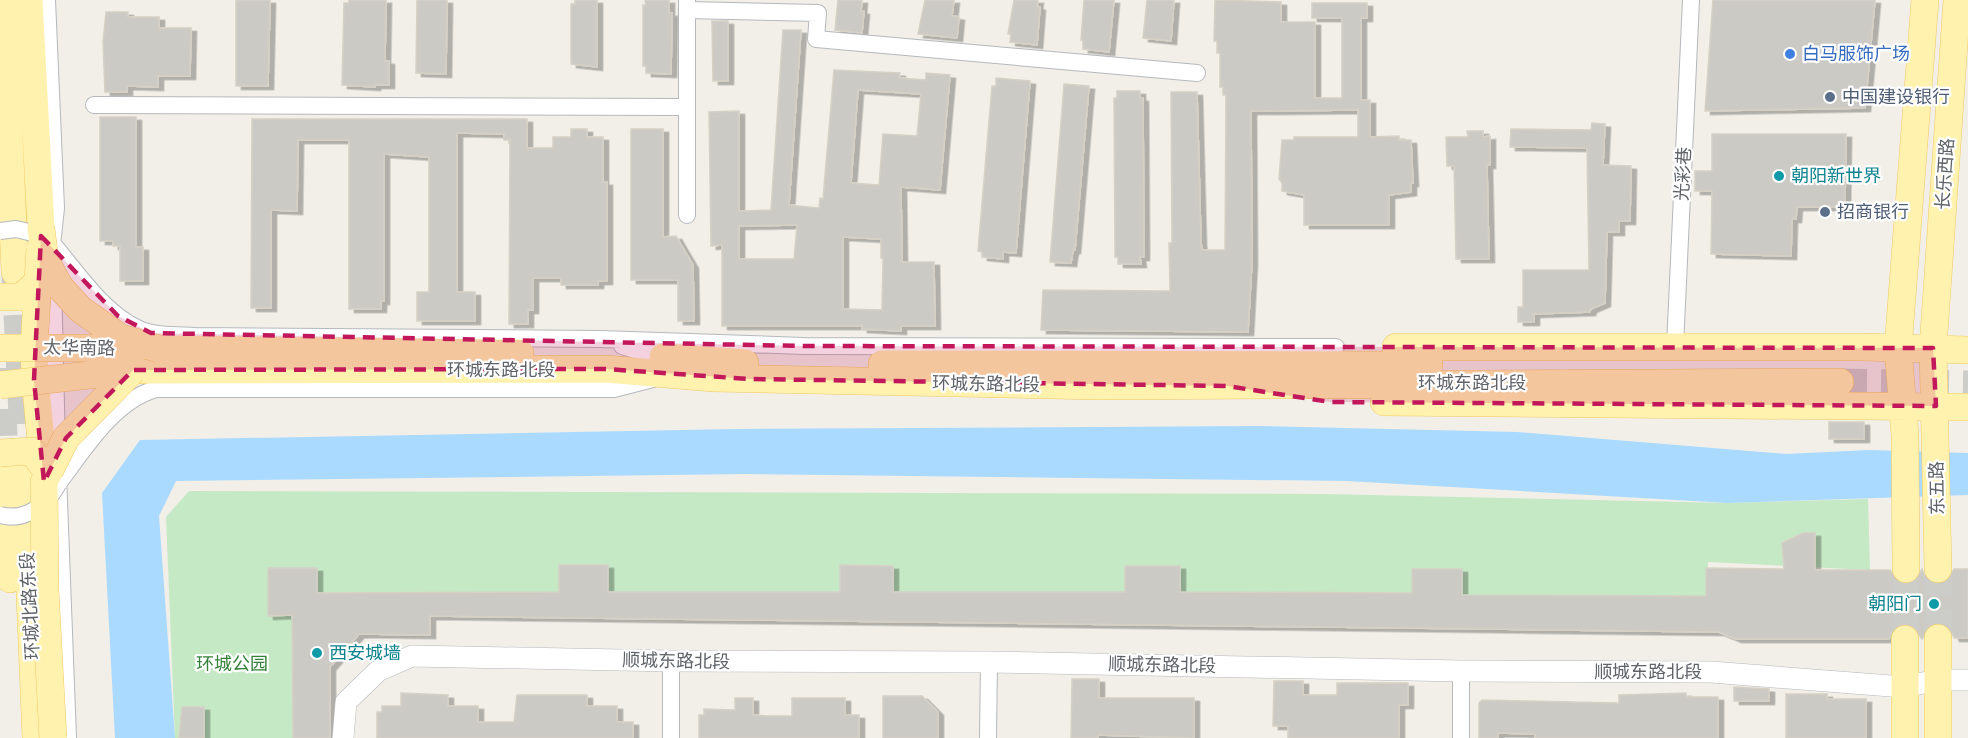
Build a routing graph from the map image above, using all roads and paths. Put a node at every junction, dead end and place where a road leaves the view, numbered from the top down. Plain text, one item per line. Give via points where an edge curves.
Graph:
1 (3, 0) edge
2 (29, 0) edge
3 (47, 0) edge
4 (1691, 0) edge
5 (1925, 0) edge
6 (1957, 0) edge
7 (687, 5) edge
8 (1197, 73) dead end
9 (94, 105) dead end
10 (685, 107) junction
11 (687, 215) dead end
12 (0, 231) edge
13 (47, 236) junction
14 (27, 277) junction
15 (0, 297) edge
16 (600, 339) junction
17 (34, 347) junction
18 (1336, 347) junction
19 (1675, 347) junction
20 (0, 348) edge
21 (1898, 348) junction
22 (1933, 348) junction
23 (159, 349) junction
24 (1968, 350) edge
25 (451, 362) junction
26 (665, 366) junction
27 (133, 370) junction
28 (1840, 373) tunnel mouth
29 (1226, 375) junction
30 (34, 380) junction
31 (0, 385) edge
32 (1936, 406) junction
33 (1903, 408) junction
34 (1968, 408) edge
35 (29, 472) edge
36 (0, 515) edge
37 (1906, 569) tunnel mouth
38 (1938, 569) tunnel mouth
39 (1938, 638) tunnel mouth
40 (1905, 639) tunnel mouth
41 (671, 661) junction
42 (989, 662) junction
43 (1461, 671) junction
44 (1937, 680) junction
45 (1968, 680) edge
46 (1905, 687) junction
47 (18, 738) edge
48 (36, 738) edge
49 (52, 738) edge
50 (68, 738) edge
51 (343, 738) edge
52 (671, 738) edge
53 (988, 738) edge
54 (1461, 738) edge
55 (1905, 738) edge
56 (1938, 738) edge

1 - 14 main road
2 - 13 main road
3 - 13 street via 56,208
4 - 19 street, 光彩巷
5 - 21 main road, 长乐西路
6 - 22 main road, 长乐西路
7 - 8 street via 818,13 816,39
7 - 10 street
9 - 10 street
10 - 11 street
12 - 13 street, bridge
13 - 14 main road, bridge
13 - 23 main road, bridge via 45,260 60,287 80,309 121,338
13 - 25 street via 117,316 138,329
13 - 35 street, bridge
14 - 15 main road, bridge via 21,297
14 - 17 main road, bridge
16 - 18 street via 804,346
16 - 25 street
16 - 26 street
17 - 20 main road, 太华南路, bridge
17 - 23 main road, 太华南路, bridge
17 - 30 main road
18 - 19 main road
18 - 29 main road
19 - 21 main road
21 - 22 main road
21 - 33 main road, 长乐西路
22 - 24 main road
22 - 32 main road, 长乐西路
23 - 25 main road, 环城东路北段
25 - 26 main road, 环城东路北段
25 - 26 street via 614,389
25 - 27 main road, 环城东路北段
25 - 35 street via 156,389 125,404 86,447
26 - 29 main road, 环城东路北段 via 747,363
27 - 30 main road, 太华南路, bridge
27 - 35 main road, bridge
28 - 29 main road, 环城东路北段
29 - 33 main road via 1330,402
30 - 31 main road, 太华南路, bridge
30 - 35 main road via 42,427
32 - 33 main road
32 - 34 main road
32 - 38 main road, 东五路
33 - 37 main road, 东五路
35 - 36 street, bridge via 45,504 32,512
35 - 47 main road, 环城北路东段
35 - 48 main road, 环城北路东段
35 - 49 main road, bridge via 45,589
35 - 50 street
39 - 44 main road
40 - 46 main road
41 - 42 street, 顺城东路北段
41 - 51 street, 顺城东路北段 via 412,656 378,671 346,702
41 - 52 street
42 - 43 street, 顺城东路北段
42 - 53 street
43 - 46 street, 顺城东路北段 via 1711,672
43 - 54 street
44 - 45 street, 顺城东路北段
44 - 46 street, 顺城东路北段
44 - 56 main road
46 - 55 main road

